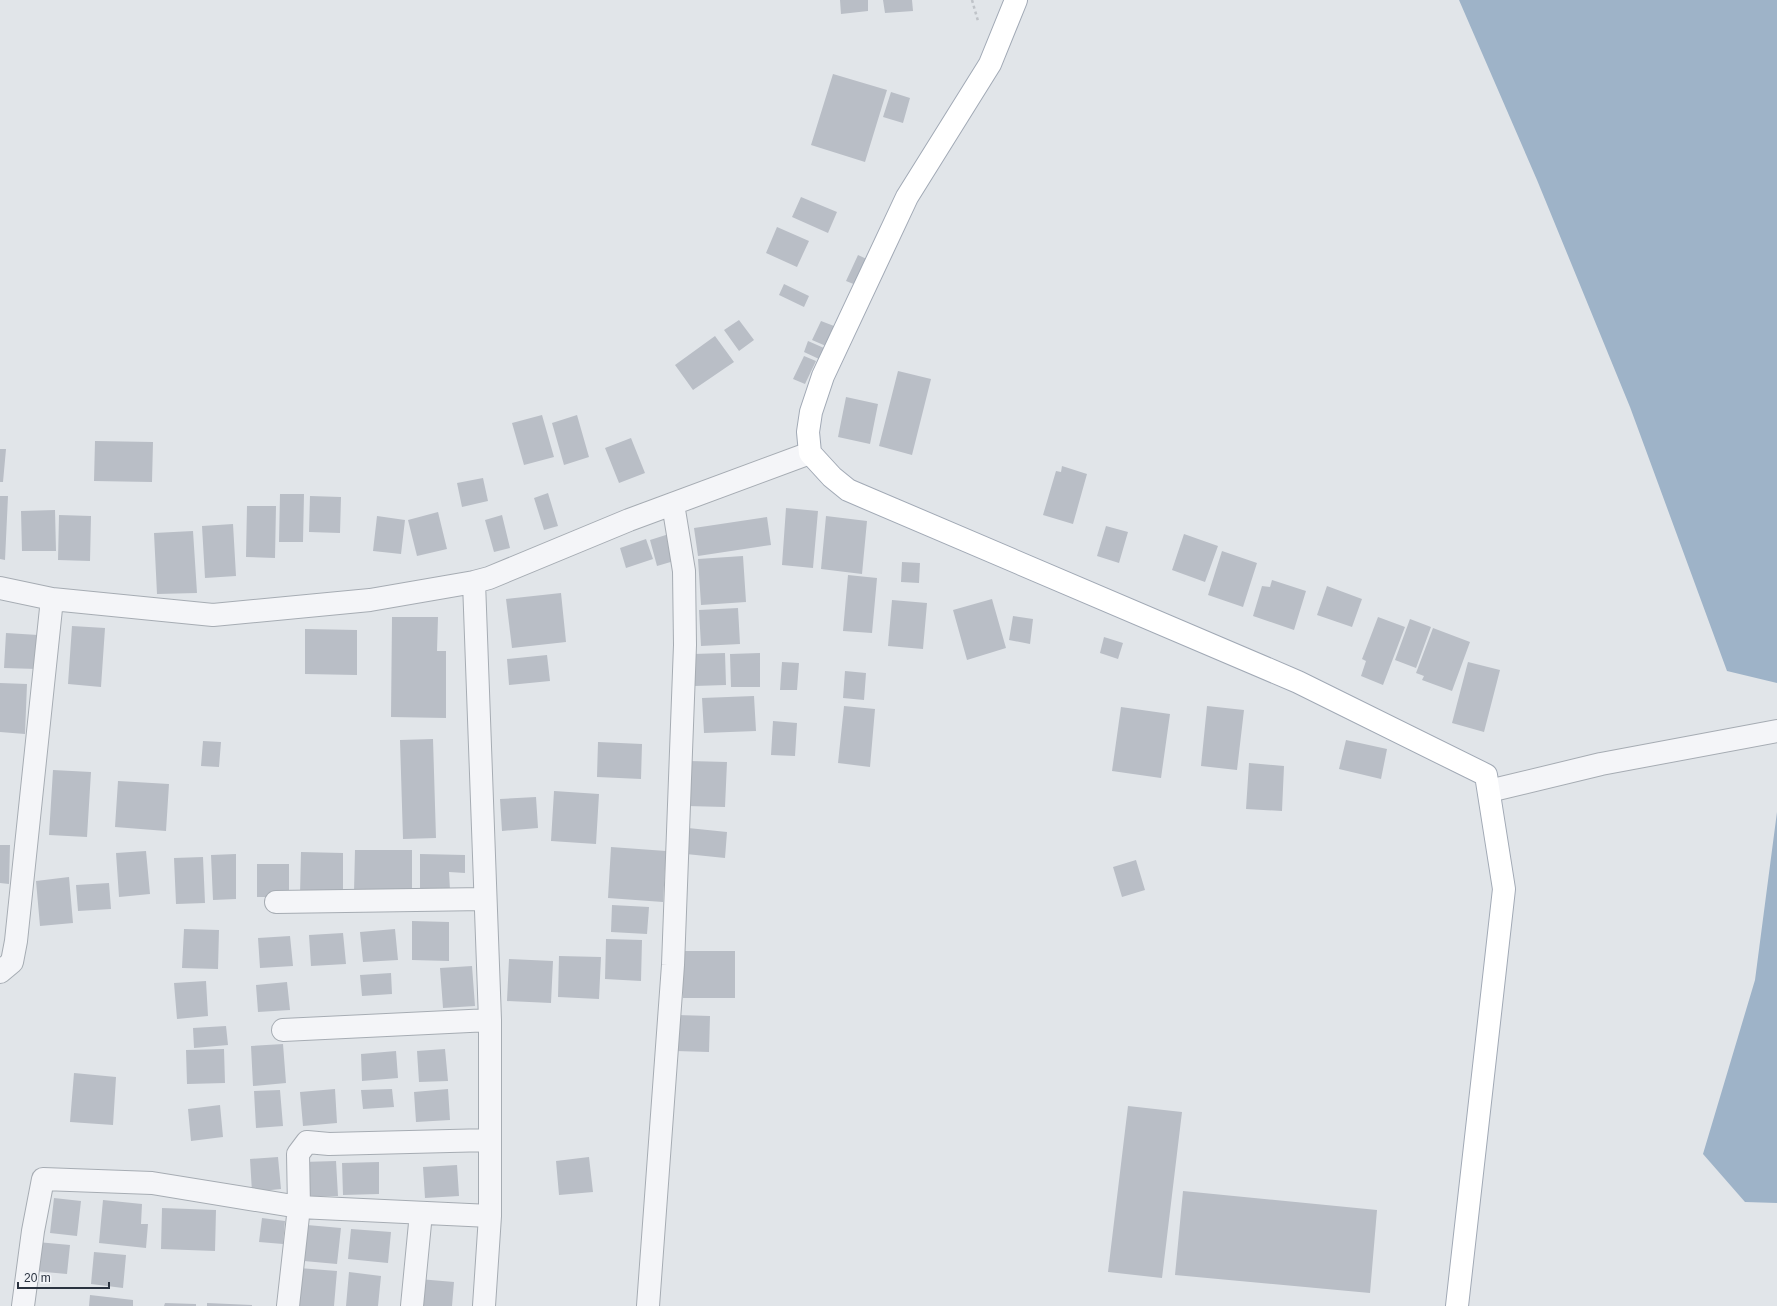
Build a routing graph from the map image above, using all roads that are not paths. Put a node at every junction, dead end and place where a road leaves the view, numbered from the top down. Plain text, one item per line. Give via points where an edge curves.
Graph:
1 (1016, 0) edge
2 (810, 453) junction
3 (673, 504) junction
4 (474, 582) junction
5 (0, 588) edge
6 (52, 599) junction
7 (1777, 731) edge
8 (1489, 791) junction
9 (485, 899) junction
10 (276, 902) dead end
11 (0, 972) edge
12 (490, 1020) junction
13 (283, 1030) dead end
14 (490, 1140) junction
15 (299, 1207) junction
16 (421, 1213) junction
17 (490, 1216) junction
18 (23, 1306) edge
19 (288, 1306) edge
20 (412, 1306) edge
21 (484, 1306) edge
22 (648, 1306) edge
23 (1458, 1306) edge

1 - 2 main road via 990,64 907,197 837,344 811,412 808,432
2 - 3 street
2 - 8 main road via 848,490 1298,682 1486,775
3 - 4 street
3 - 22 street via 684,571 685,645 673,965
4 - 6 street via 370,600 213,615
4 - 9 street
5 - 6 street
6 - 11 street via 16,941 12,962
7 - 8 street via 1601,764
8 - 23 main road via 1504,888
9 - 10 street
9 - 12 street
12 - 13 street
12 - 14 street
14 - 15 street via 329,1144 307,1142 298,1154
14 - 17 street
15 - 16 street
15 - 18 street via 152,1183 43,1179
15 - 19 street
16 - 17 street
16 - 20 street
17 - 21 street

